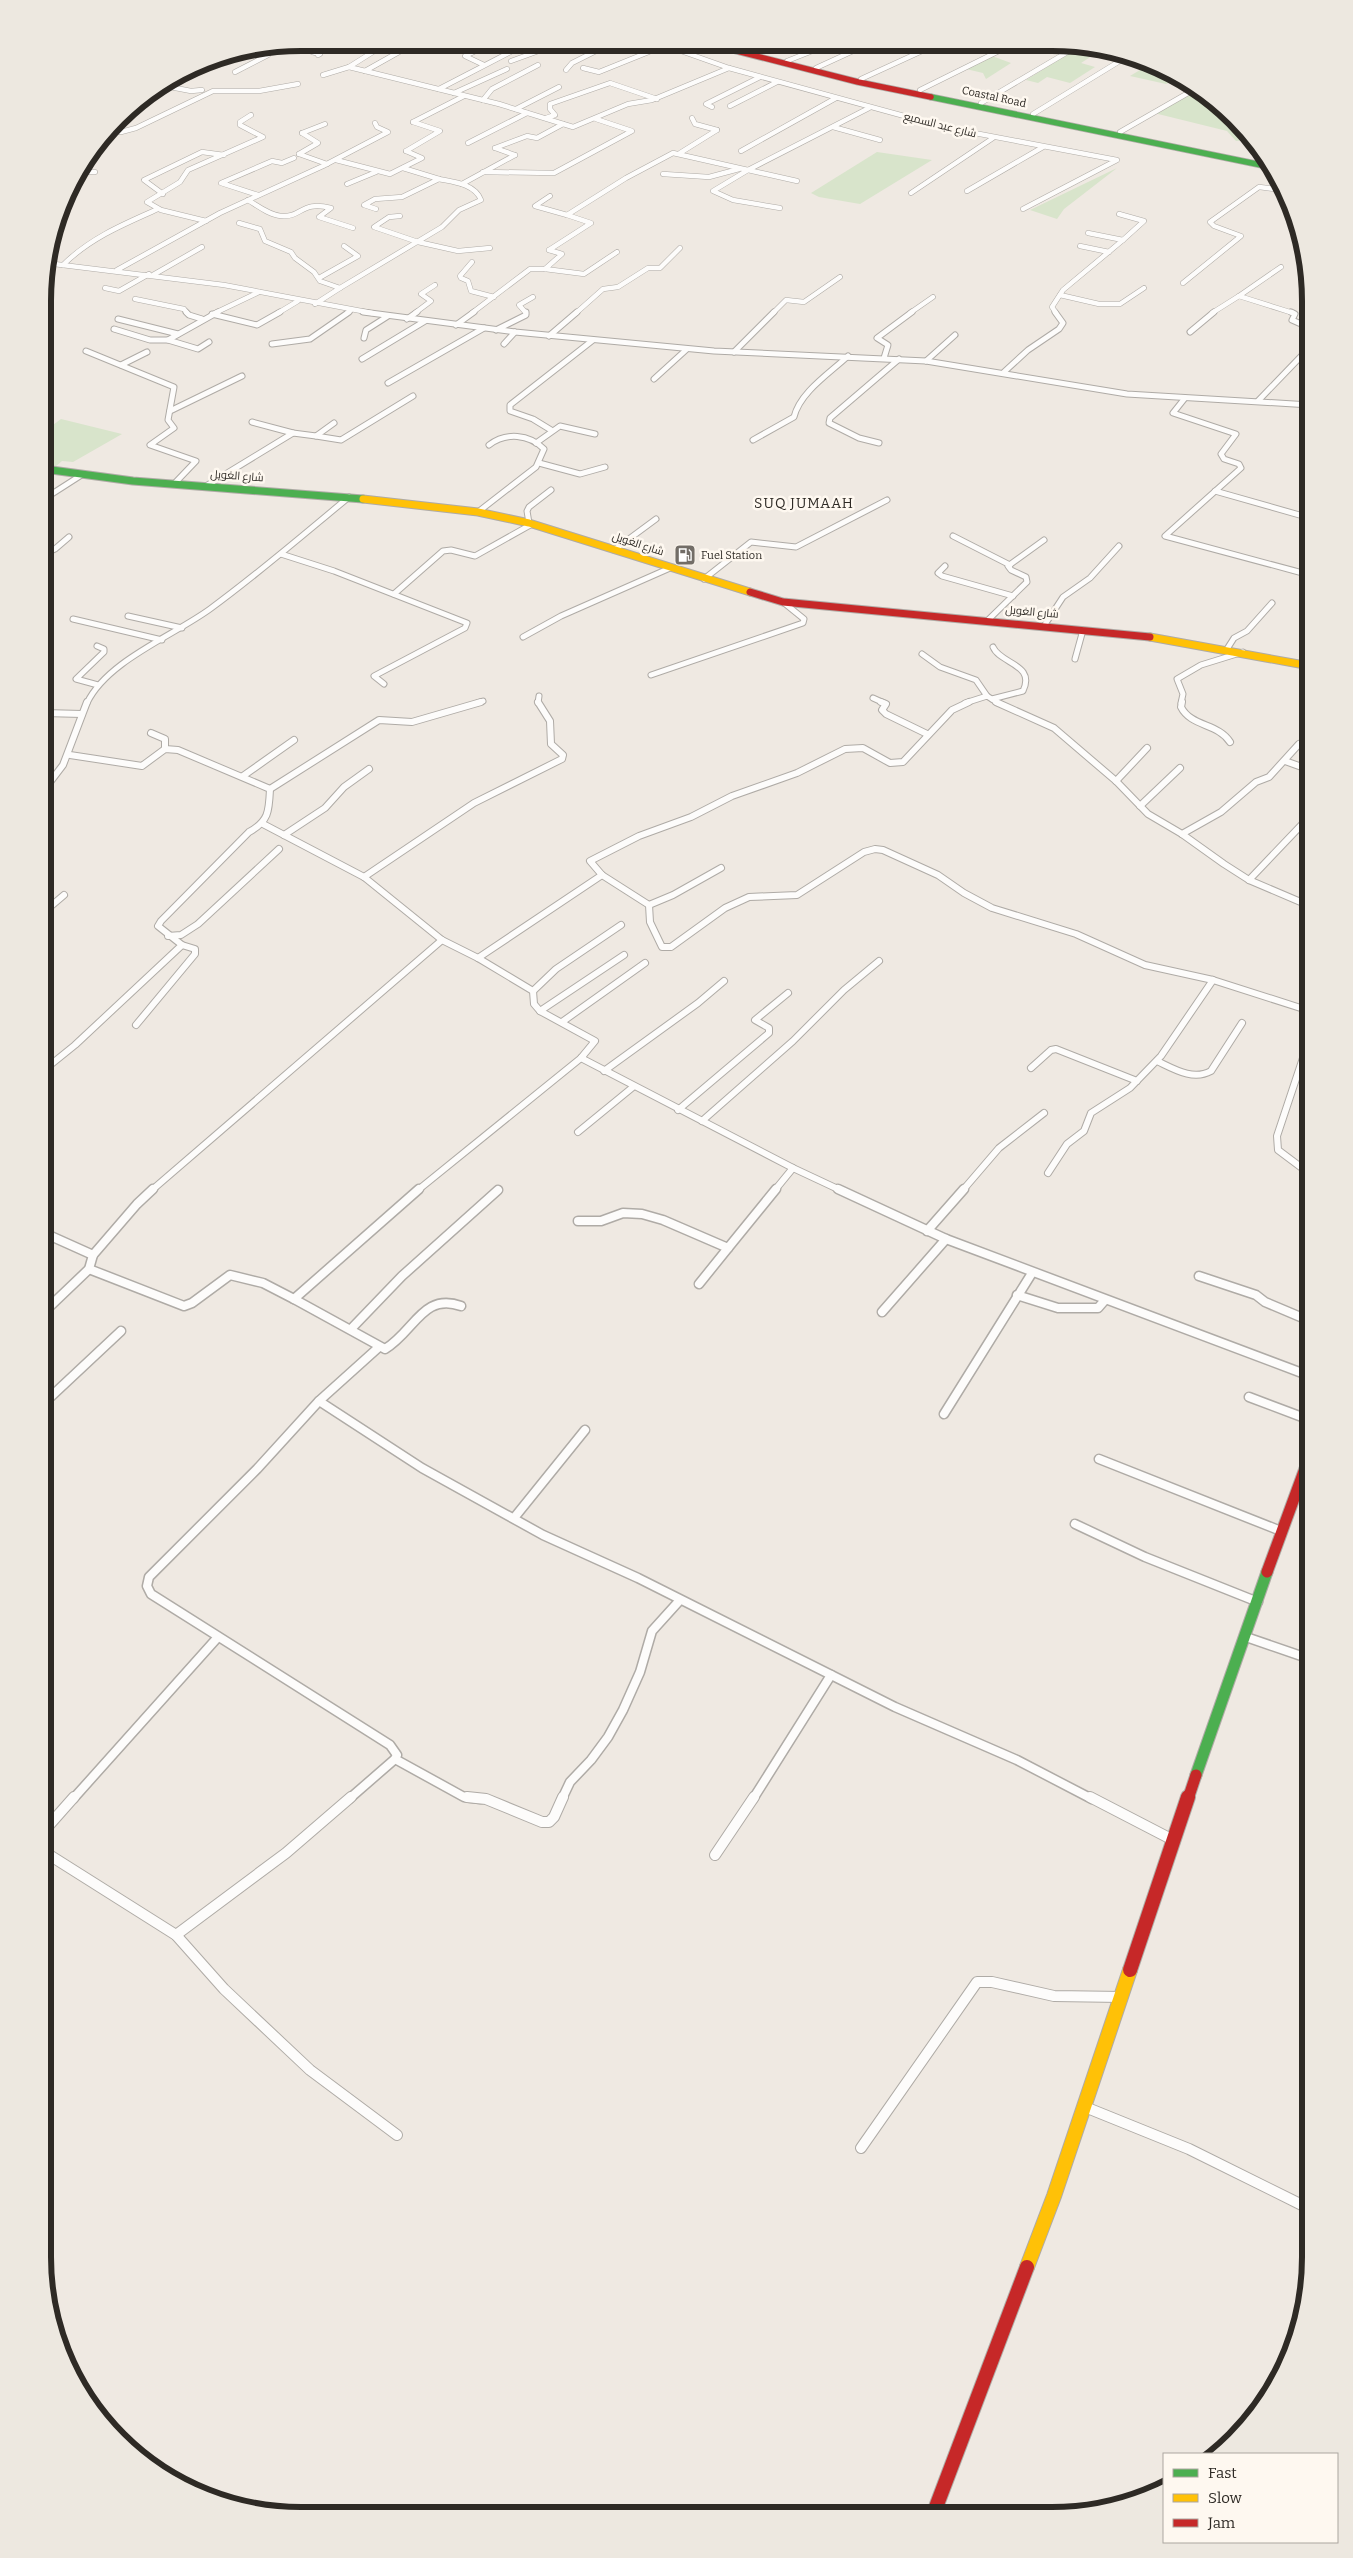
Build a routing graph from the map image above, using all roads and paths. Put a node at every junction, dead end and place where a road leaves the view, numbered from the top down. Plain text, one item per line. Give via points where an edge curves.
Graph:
1 (314, 51) edge
2 (374, 51) edge
3 (400, 51) edge
4 (475, 51) edge
5 (512, 51) edge
6 (539, 51) edge
7 (596, 51) edge
8 (650, 51) edge
9 (682, 51) edge
10 (737, 51) edge
11 (749, 51) edge
12 (813, 51) edge
13 (853, 51) edge
14 (922, 51) edge
15 (999, 51) edge
16 (1068, 52) edge
17 (265, 54) edge
18 (318, 55) dead end
19 (512, 61) dead end
20 (1120, 61) edge
21 (787, 62) junction
22 (484, 65) junction
23 (538, 65) dead end
24 (349, 67) junction
25 (584, 68) dead end
26 (729, 68) junction
27 (816, 68) junction
28 (507, 69) dead end
29 (365, 70) junction
30 (566, 70) dead end
31 (235, 72) dead end
32 (323, 75) dead end
33 (760, 77) junction
34 (861, 79) junction
35 (777, 82) junction
36 (298, 84) dead end
37 (172, 87) edge
38 (559, 87) dead end
39 (439, 89) junction
40 (202, 90) dead end
41 (920, 90) junction
42 (1189, 92) edge
43 (454, 93) junction
44 (464, 96) junction
45 (656, 98) junction
46 (836, 98) junction
47 (483, 100) junction
48 (981, 103) junction
49 (730, 106) dead end
50 (712, 107) dead end
51 (869, 108) junction
52 (516, 109) junction
53 (527, 113) junction
54 (1033, 114) junction
55 (251, 115) dead end
56 (546, 118) junction
57 (692, 118) dead end
58 (596, 119) junction
59 (375, 123) dead end
60 (325, 124) dead end
61 (563, 124) junction
62 (833, 127) junction
63 (117, 132) edge
64 (1120, 132) junction
65 (993, 138) junction
66 (880, 140) dead end
67 (468, 143) dead end
68 (1042, 147) junction
69 (741, 152) dead end
70 (680, 153) junction
71 (224, 155) junction
72 (294, 158) dead end
73 (336, 160) junction
74 (1258, 160) edge
75 (327, 164) junction
76 (1262, 165) edge
77 (402, 168) junction
78 (741, 168) junction
79 (748, 170) junction
80 (87, 172) edge
81 (95, 172) dead end
82 (376, 172) junction
83 (483, 172) junction
84 (663, 174) dead end
85 (440, 179) junction
86 (797, 181) dead end
87 (347, 184) dead end
88 (462, 184) junction
89 (1275, 189) edge
90 (967, 191) dead end
91 (911, 193) dead end
92 (163, 194) junction
93 (258, 195) junction
94 (550, 196) dead end
95 (248, 200) junction
96 (780, 208) dead end
97 (158, 209) junction
98 (376, 209) dead end
99 (1024, 209) dead end
100 (1119, 214) dead end
101 (567, 215) junction
102 (400, 216) dead end
103 (206, 221) junction
104 (239, 222) dead end
105 (353, 228) dead end
106 (1088, 233) dead end
107 (1123, 240) junction
108 (418, 242) junction
109 (344, 246) dead end
110 (1080, 246) dead end
111 (202, 247) dead end
112 (490, 248) dead end
113 (680, 248) dead end
114 (617, 252) dead end
115 (1109, 252) junction
116 (472, 262) dead end
117 (53, 264) edge
118 (63, 265) junction
119 (1280, 267) dead end
120 (545, 269) junction
121 (118, 270) junction
122 (151, 274) junction
123 (319, 278) junction
124 (840, 278) dead end
125 (1183, 283) dead end
126 (435, 284) dead end
127 (105, 288) dead end
128 (340, 288) junction
129 (1144, 288) dead end
130 (259, 292) junction
131 (1060, 295) junction
132 (1239, 296) junction
133 (494, 297) junction
134 (533, 297) dead end
135 (933, 297) dead end
136 (135, 299) dead end
137 (298, 301) junction
138 (315, 304) junction
139 (351, 310) junction
140 (212, 314) junction
141 (388, 316) junction
142 (118, 319) dead end
143 (202, 319) junction
144 (407, 319) junction
145 (425, 321) junction
146 (456, 325) junction
147 (1302, 326) edge
148 (484, 328) junction
149 (114, 329) dead end
150 (496, 330) junction
151 (515, 332) junction
152 (1190, 332) dead end
153 (178, 334) junction
154 (955, 335) dead end
155 (548, 336) junction
156 (364, 338) dead end
157 (168, 340) junction
158 (593, 340) junction
159 (209, 342) dead end
160 (272, 344) dead end
161 (504, 344) dead end
162 (687, 349) junction
163 (86, 351) dead end
164 (147, 352) dead end
165 (734, 352) junction
166 (1302, 354) edge
167 (848, 356) junction
168 (884, 358) junction
169 (362, 359) dead end
170 (899, 359) junction
171 (926, 361) junction
172 (121, 365) junction
173 (1004, 372) junction
174 (242, 376) dead end
175 (654, 379) dead end
176 (388, 383) dead end
177 (413, 396) dead end
178 (1185, 398) junction
179 (1258, 401) junction
180 (1302, 404) edge
181 (170, 411) junction
182 (252, 422) dead end
183 (334, 423) dead end
184 (551, 430) junction
185 (293, 433) junction
186 (595, 434) dead end
187 (316, 436) junction
188 (753, 440) dead end
189 (536, 442) junction
190 (879, 443) dead end
191 (489, 445) dead end
192 (539, 463) junction
193 (605, 467) dead end
194 (51, 470) edge
195 (83, 474) junction
196 (174, 484) junction
197 (206, 486) junction
198 (551, 490) dead end
199 (1215, 491) junction
200 (51, 494) edge
201 (349, 497) junction
202 (887, 500) dead end
203 (478, 512) junction
204 (1302, 516) edge
205 (656, 519) dead end
206 (531, 524) junction
207 (953, 536) dead end
208 (69, 537) dead end
209 (1044, 540) dead end
210 (1119, 546) dead end
211 (614, 550) junction
212 (51, 551) edge
213 (281, 554) junction
214 (1010, 565) junction
215 (945, 566) dead end
216 (670, 568) junction
217 (1302, 572) edge
218 (704, 579) junction
219 (394, 594) junction
220 (1013, 596) junction
221 (783, 602) junction
222 (1272, 603) dead end
223 (128, 616) dead end
224 (73, 620) dead end
225 (987, 621) junction
226 (1044, 626) junction
227 (182, 628) junction
228 (1083, 630) junction
229 (522, 637) dead end
230 (162, 640) junction
231 (97, 646) dead end
232 (993, 647) dead end
233 (1226, 649) junction
234 (1243, 652) junction
235 (922, 654) dead end
236 (1076, 659) dead end
237 (1302, 664) edge
238 (651, 675) dead end
239 (384, 684) dead end
240 (98, 686) junction
241 (538, 696) dead end
242 (989, 697) junction
243 (873, 698) dead end
244 (483, 701) dead end
245 (51, 713) edge
246 (82, 714) junction
247 (151, 733) dead end
248 (927, 734) junction
249 (294, 740) dead end
250 (1230, 742) dead end
251 (1299, 744) dead end
252 (1146, 748) dead end
253 (166, 749) junction
254 (70, 755) junction
255 (1285, 761) junction
256 (1302, 767) edge
257 (1180, 768) dead end
258 (369, 769) dead end
259 (243, 776) junction
260 (1116, 781) junction
261 (51, 783) edge
262 (270, 789) junction
263 (1140, 806) junction
264 (263, 824) junction
265 (1302, 824) edge
266 (1182, 834) junction
267 (284, 835) junction
268 (279, 849) dead end
269 (721, 868) dead end
270 (602, 875) junction
271 (364, 877) junction
272 (1249, 880) junction
273 (64, 895) dead end
274 (1302, 903) edge
275 (649, 905) junction
276 (51, 906) edge
277 (621, 925) dead end
278 (168, 936) junction
279 (442, 940) junction
280 (182, 945) junction
281 (624, 955) dead end
282 (478, 958) junction
283 (879, 961) dead end
284 (645, 963) dead end
285 (1213, 980) junction
286 (724, 981) dead end
287 (533, 991) junction
288 (788, 993) dead end
289 (1302, 1008) edge
290 (540, 1011) junction
291 (562, 1022) junction
292 (1242, 1023) dead end
293 (136, 1025) dead end
294 (581, 1058) junction
295 (1157, 1061) junction
296 (1302, 1061) edge
297 (51, 1064) edge
298 (1031, 1068) dead end
299 (604, 1071) junction
300 (1137, 1081) junction
301 (633, 1087) junction
302 (678, 1110) junction
303 (1044, 1113) dead end
304 (702, 1121) junction
305 (578, 1132) dead end
306 (793, 1168) junction
307 (1302, 1169) edge
308 (1048, 1173) dead end
309 (498, 1190) dead end
310 (578, 1221) dead end
311 (927, 1231) junction
312 (51, 1236) edge
313 (946, 1239) junction
314 (728, 1248) junction
315 (93, 1255) junction
316 (89, 1269) junction
317 (1032, 1272) junction
318 (1199, 1276) dead end
319 (698, 1284) dead end
320 (1017, 1295) junction
321 (294, 1299) junction
322 (1105, 1300) junction
323 (51, 1305) edge
324 (461, 1306) dead end
325 (882, 1312) dead end
326 (1302, 1319) edge
327 (351, 1329) junction
328 (121, 1331) dead end
329 (379, 1347) junction
330 (1302, 1373) edge
331 (51, 1397) edge
332 (1249, 1397) dead end
333 (319, 1401) junction
334 (944, 1414) dead end
335 (1302, 1417) edge
336 (585, 1430) dead end
337 (1099, 1459) dead end
338 (1302, 1476) edge
339 (514, 1518) junction
340 (1075, 1524) dead end
341 (1281, 1531) junction
342 (680, 1600) junction
343 (1258, 1602) junction
344 (218, 1637) junction
345 (1246, 1637) junction
346 (1302, 1656) edge
347 (831, 1675) junction
348 (396, 1759) junction
349 (51, 1823) edge
350 (1175, 1841) junction
351 (715, 1855) dead end
352 (51, 1856) edge
353 (176, 1935) junction
354 (1122, 1997) junction
355 (1085, 2107) junction
356 (397, 2135) dead end
357 (860, 2148) dead end
358 (1302, 2205) edge
359 (936, 2507) edge

1 - 18 street
2 - 24 street
3 - 29 street
4 - 22 street via 465,56
5 - 22 street
6 - 19 street
7 - 30 street via 572,63
8 - 25 street via 599,72
9 - 26 street, شارع عبد السميع
10 - 76 main road, Coastal Road via 858,82
11 - 21 main road, Coastal Road
12 - 21 street
13 - 27 street
14 - 34 street
15 - 41 street
16 - 48 street
17 - 31 street via 268,55
20 - 54 street
21 - 27 main road, Coastal Road
22 - 39 street
23 - 47 street via 492,89
24 - 29 street
24 - 32 street
26 - 33 street, شارع عبد السميع
26 - 45 street
27 - 34 main road, Coastal Road
28 - 43 street
29 - 39 street
33 - 35 street, شارع عبد السميع
33 - 50 street via 706,104
34 - 41 main road, Coastal Road
35 - 46 street, شارع عبد السميع
35 - 49 street
36 - 63 street via 259,91 213,91 141,125
37 - 40 street
38 - 52 street
39 - 43 street
41 - 48 main road, Coastal Road
42 - 64 street
43 - 44 street
44 - 47 street
44 - 77 street via 414,121 440,131 406,150 422,158
45 - 56 street via 610,83 550,104 555,115
45 - 58 street via 628,104
46 - 51 street, شارع عبد السميع
46 - 69 street
47 - 52 street
48 - 54 main road, Coastal Road
51 - 62 street
51 - 65 street, شارع عبد السميع
52 - 53 street
53 - 56 street
53 - 67 street via 476,136
54 - 64 main road, Coastal Road
55 - 71 street via 240,126 264,136
56 - 61 street
57 - 70 street via 695,124 717,130
58 - 61 street via 577,126
58 - 83 street via 632,130 554,174
59 - 73 street via 388,132
60 - 75 street via 302,133 318,143 299,154
61 - 83 street via 538,137 527,136 495,147 516,156
62 - 66 street
62 - 79 street
64 - 74 main road, Coastal Road
65 - 68 street, شارع عبد السميع
65 - 91 street
68 - 90 street
68 - 99 street, شارع عبد السميع via 1117,162
70 - 78 street
70 - 101 street via 673,152 638,171
71 - 92 street via 188,171 180,182
71 - 92 street via 202,152 144,180
72 - 93 street via 282,163 272,161 222,183
73 - 75 street
73 - 82 street
75 - 93 street
77 - 82 street via 390,174
77 - 85 street
78 - 79 street
78 - 84 street via 709,177
79 - 86 street
79 - 96 street via 714,193
80 - 81 street
82 - 87 street
83 - 88 street
85 - 88 street
85 - 98 street via 402,197 377,199 364,205
88 - 108 street via 481,196 480,202 459,210 442,227
89 - 125 street via 1260,187 1210,222 1241,236
92 - 97 street via 147,202
93 - 95 street
94 - 101 street via 535,206
95 - 103 street
95 - 105 street via 283,216 317,203 331,208 318,216
97 - 103 street
97 - 118 street via 109,231 78,250
100 - 107 street via 1144,221
101 - 120 street via 591,223 549,249 562,254
102 - 108 street via 389,217 374,227
103 - 121 street
104 - 123 street via 260,229 265,241 291,252
106 - 107 street
107 - 115 street
108 - 112 street via 458,251
108 - 128 street
109 - 123 street via 358,256
110 - 115 street
111 - 122 street
113 - 155 street via 660,268 648,268 618,287 603,289
114 - 120 street via 584,274
115 - 131 street
116 - 133 street via 460,278 468,281 471,291
117 - 118 street
118 - 121 street
119 - 132 street
120 - 133 street via 530,269
121 - 122 street
122 - 127 street via 119,291
122 - 130 street
123 - 128 street
124 - 165 street via 804,302 786,300
126 - 144 street via 421,294 432,301
128 - 138 street
129 - 131 street via 1120,304 1100,304
130 - 137 street
130 - 140 street
131 - 173 street via 1052,307 1062,324 1059,329 1028,350
132 - 147 street via 1292,312 1295,314 1294,323
132 - 152 street via 1218,308
133 - 146 street
134 - 150 street via 519,305 526,315
135 - 168 street via 879,335 877,338 888,345
136 - 143 street via 184,309
137 - 138 street
137 - 140 street via 257,325
138 - 139 street
139 - 141 street
139 - 160 street via 310,339
140 - 143 street
141 - 144 street
141 - 156 street via 366,330
142 - 153 street
143 - 153 street
144 - 145 street
145 - 146 street
145 - 169 street
146 - 148 street
148 - 150 street
148 - 176 street
149 - 157 street via 150,340
150 - 151 street
151 - 155 street
151 - 161 street
153 - 157 street
154 - 171 street
155 - 158 street
157 - 159 street via 198,350
158 - 162 street
158 - 184 street via 510,405 510,412 533,419
162 - 165 street
162 - 175 street
163 - 172 street
164 - 172 street
165 - 167 street
166 - 179 street
167 - 168 street
167 - 188 street via 806,395 796,408 794,418
168 - 170 street
170 - 171 street
170 - 190 street via 830,418 829,423 835,427
171 - 173 street
172 - 181 street via 172,385
173 - 178 street via 1127,394
174 - 181 street
177 - 187 street via 341,440
178 - 179 street
178 - 199 street via 1174,413 1236,434 1221,457 1239,464 1241,468
179 - 180 street
181 - 196 street via 168,422 174,428 150,445 196,461
182 - 185 street
183 - 187 street
184 - 186 street via 564,426
184 - 189 street
185 - 187 street
185 - 197 street
189 - 191 street via 506,436
189 - 192 street via 544,449
192 - 193 street via 580,474
192 - 203 street
194 - 195 main road, شارع الغويل
195 - 196 main road, شارع الغويل
195 - 200 street
196 - 197 main road, شارع الغويل
197 - 201 main road, شارع الغويل
198 - 206 street via 529,507
199 - 204 street
199 - 217 street via 1165,536
201 - 203 main road, شارع الغويل
201 - 213 street
202 - 218 street via 796,547 751,542
203 - 206 main road, شارع الغويل
205 - 211 street
206 - 211 main road, شارع الغويل
206 - 219 street via 475,556 443,551
207 - 214 street
208 - 212 street
209 - 214 street
210 - 226 street via 1090,578 1063,598
211 - 216 main road, شارع الغويل
213 - 219 street
213 - 227 street
214 - 220 street via 1008,568 1028,580
215 - 220 street via 938,573 942,576
216 - 218 main road, شارع الغويل
216 - 229 street via 561,616
218 - 221 main road, شارع الغويل
219 - 239 street via 467,626 374,676
220 - 225 street
221 - 225 main road, شارع الغويل
221 - 238 street via 804,619 803,624
222 - 233 street
223 - 227 street
224 - 230 street
225 - 226 main road, شارع الغويل
226 - 228 main road, شارع الغويل
227 - 230 street
228 - 233 main road, شارع الغويل
228 - 236 street
230 - 240 street
231 - 240 street via 104,652 76,678
232 - 242 street via 995,652 1022,671 1026,683 1023,691
233 - 234 main road, شارع الغويل
234 - 237 main road, شارع الغويل
234 - 250 street via 1201,665 1177,679 1184,692 1181,706 1188,717 1222,732
235 - 242 street via 940,667 976,680
240 - 246 street
241 - 271 street via 538,704 550,721 552,744 564,754 562,759 474,803
242 - 248 street via 962,704
242 - 260 street via 1054,728
243 - 248 street via 886,704 882,710 886,714
244 - 262 street via 412,722 379,720
245 - 246 street
246 - 254 street
247 - 253 street via 165,739
248 - 270 street via 903,762 890,763 858,747 845,749 797,773 732,796 639,836 593,857 591,864
249 - 259 street
251 - 255 street
252 - 260 street
253 - 254 street via 142,766
253 - 259 street via 185,752
254 - 261 street
255 - 256 street
255 - 266 street via 1221,812
257 - 263 street
258 - 267 street via 344,787 325,808
259 - 262 street
260 - 263 street
262 - 264 street via 269,808
263 - 266 street
264 - 267 street
264 - 278 street via 250,832 160,921 158,926
265 - 272 street
266 - 272 street
267 - 271 street
268 - 278 street via 198,924 180,935
269 - 275 street
270 - 275 street
270 - 282 street
271 - 279 street
272 - 274 street
273 - 276 street
275 - 285 street via 654,932 662,947 671,947 725,908 748,897 797,895 828,872 875,849 891,852 938,875 992,908 1076,934 1140,963
277 - 287 street via 556,969
278 - 280 street
279 - 282 street
279 - 315 street via 165,1178 137,1204
280 - 293 street via 195,949 195,954
280 - 297 street
281 - 290 street
282 - 287 street
283 - 304 street
284 - 291 street
285 - 289 street
285 - 295 street
286 - 299 street
287 - 290 street via 534,1004
288 - 302 street via 755,1020 769,1028 768,1032
290 - 291 street
291 - 294 street via 595,1042
292 - 295 street via 1211,1071 1204,1076
294 - 299 street
294 - 321 street via 408,1198
295 - 300 street
296 - 307 street via 1277,1136 1278,1150
298 - 300 street via 1056,1049
299 - 301 street
300 - 308 street via 1112,1103 1091,1112 1084,1131 1067,1144
301 - 302 street
301 - 305 street
302 - 304 street
303 - 311 street via 999,1148
304 - 306 street
306 - 311 street
306 - 314 street
309 - 327 street via 402,1276
310 - 314 street via 601,1220 622,1213 642,1214
311 - 313 street
312 - 315 street
313 - 317 street
313 - 325 street
314 - 319 street
315 - 316 street
316 - 321 street via 179,1306 192,1303 230,1275 268,1285
316 - 323 street
317 - 320 street
317 - 322 street
318 - 326 street via 1256,1295
320 - 322 street via 1058,1308 1098,1308
320 - 334 street
321 - 327 street
322 - 330 street
324 - 329 street via 445,1300 434,1302 393,1345 385,1349
327 - 329 street
328 - 331 street
329 - 333 street
332 - 335 street
333 - 339 street via 422,1468
333 - 344 street via 257,1469 149,1577 146,1586 151,1594
336 - 339 street
337 - 341 street
338 - 341 main road
339 - 342 street
340 - 343 street via 1145,1557
341 - 343 main road
342 - 347 street
342 - 348 street via 652,1631 640,1672 623,1710 603,1745 570,1782 549,1822 486,1799 464,1797
343 - 345 main road
344 - 348 street via 390,1745 397,1754
344 - 349 street
345 - 346 street
345 - 350 main road via 1228,1680
347 - 350 street via 1016,1760
347 - 351 street
348 - 353 street via 286,1853
350 - 354 main road
352 - 353 street
353 - 356 street via 224,1989 310,2070
354 - 355 main road
354 - 357 street via 1048,1996 977,1982
355 - 358 street via 1190,2149
355 - 359 main road

